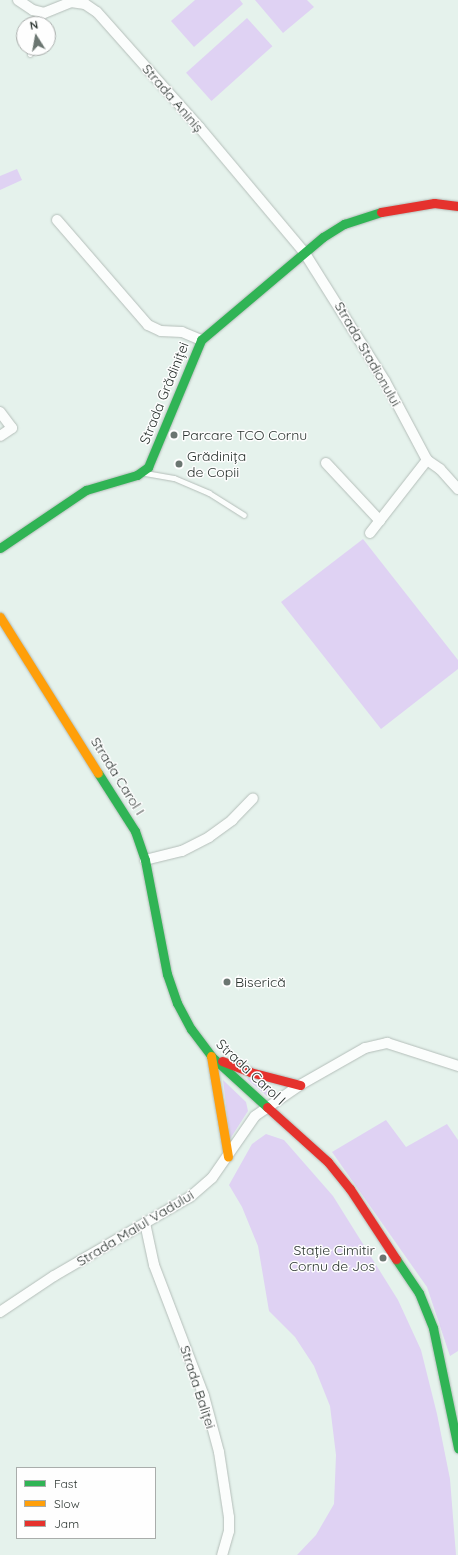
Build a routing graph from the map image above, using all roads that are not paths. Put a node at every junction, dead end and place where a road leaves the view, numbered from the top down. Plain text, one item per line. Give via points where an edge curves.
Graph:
1 (18, 0) edge
2 (44, 13) junction
3 (43, 16) edge
4 (458, 206) edge
5 (57, 220) dead end
6 (304, 252) junction
7 (201, 340) junction
8 (0, 412) edge
9 (0, 436) edge
10 (427, 460) junction
11 (326, 463) dead end
12 (142, 472) junction
13 (458, 489) edge
14 (244, 515) dead end
15 (380, 521) junction
16 (370, 533) dead end
17 (0, 548) edge
18 (0, 617) edge
19 (253, 798) dead end
20 (145, 860) junction
21 (211, 1056) junction
22 (458, 1066) edge
23 (300, 1085) junction
24 (267, 1107) junction
25 (228, 1157) junction
26 (145, 1223) junction
27 (0, 1312) edge
28 (458, 1448) edge
29 (222, 1555) edge

1 - 2 street via 33,10
2 - 3 lane
2 - 6 street, Strada Aniniș via 71,2 85,4 97,12 200,128
4 - 6 main road, Strada Grădiniței via 434,203 389,209 344,224 323,236
5 - 7 street via 148,325 161,331 182,332
6 - 7 main road, Strada Grădiniței
6 - 10 street, Strada Stadionului via 385,381
7 - 12 main road, Strada Grădiniței via 177,393 154,456
8 - 9 street via 12,428
10 - 13 street, Strada Stadionului via 440,469
10 - 15 street
11 - 15 street
12 - 14 lane via 174,478 209,493
12 - 17 main road via 86,490
15 - 16 street
18 - 20 main road, Strada Carol I via 118,801 135,831
19 - 20 street via 232,820 209,837 182,851
20 - 21 main road, Strada Carol I via 171,989 191,1029
21 - 23 main road via 250,1072
21 - 24 main road, Strada Carol I
21 - 25 main road
22 - 23 street, Strada Malul Vadului via 396,1045 376,1044
23 - 24 street, Strada Malul Vadului
24 - 25 street, Strada Malul Vadului via 255,1116
24 - 28 main road, Strada Carol I via 320,1154 337,1173 419,1293 433,1328
25 - 26 street, Strada Malul Vadului via 200,1189
26 - 27 street, Strada Malul Vadului via 54,1276
26 - 29 street, Strada Baliței via 154,1265 204,1396 219,1452 229,1517 229,1531

